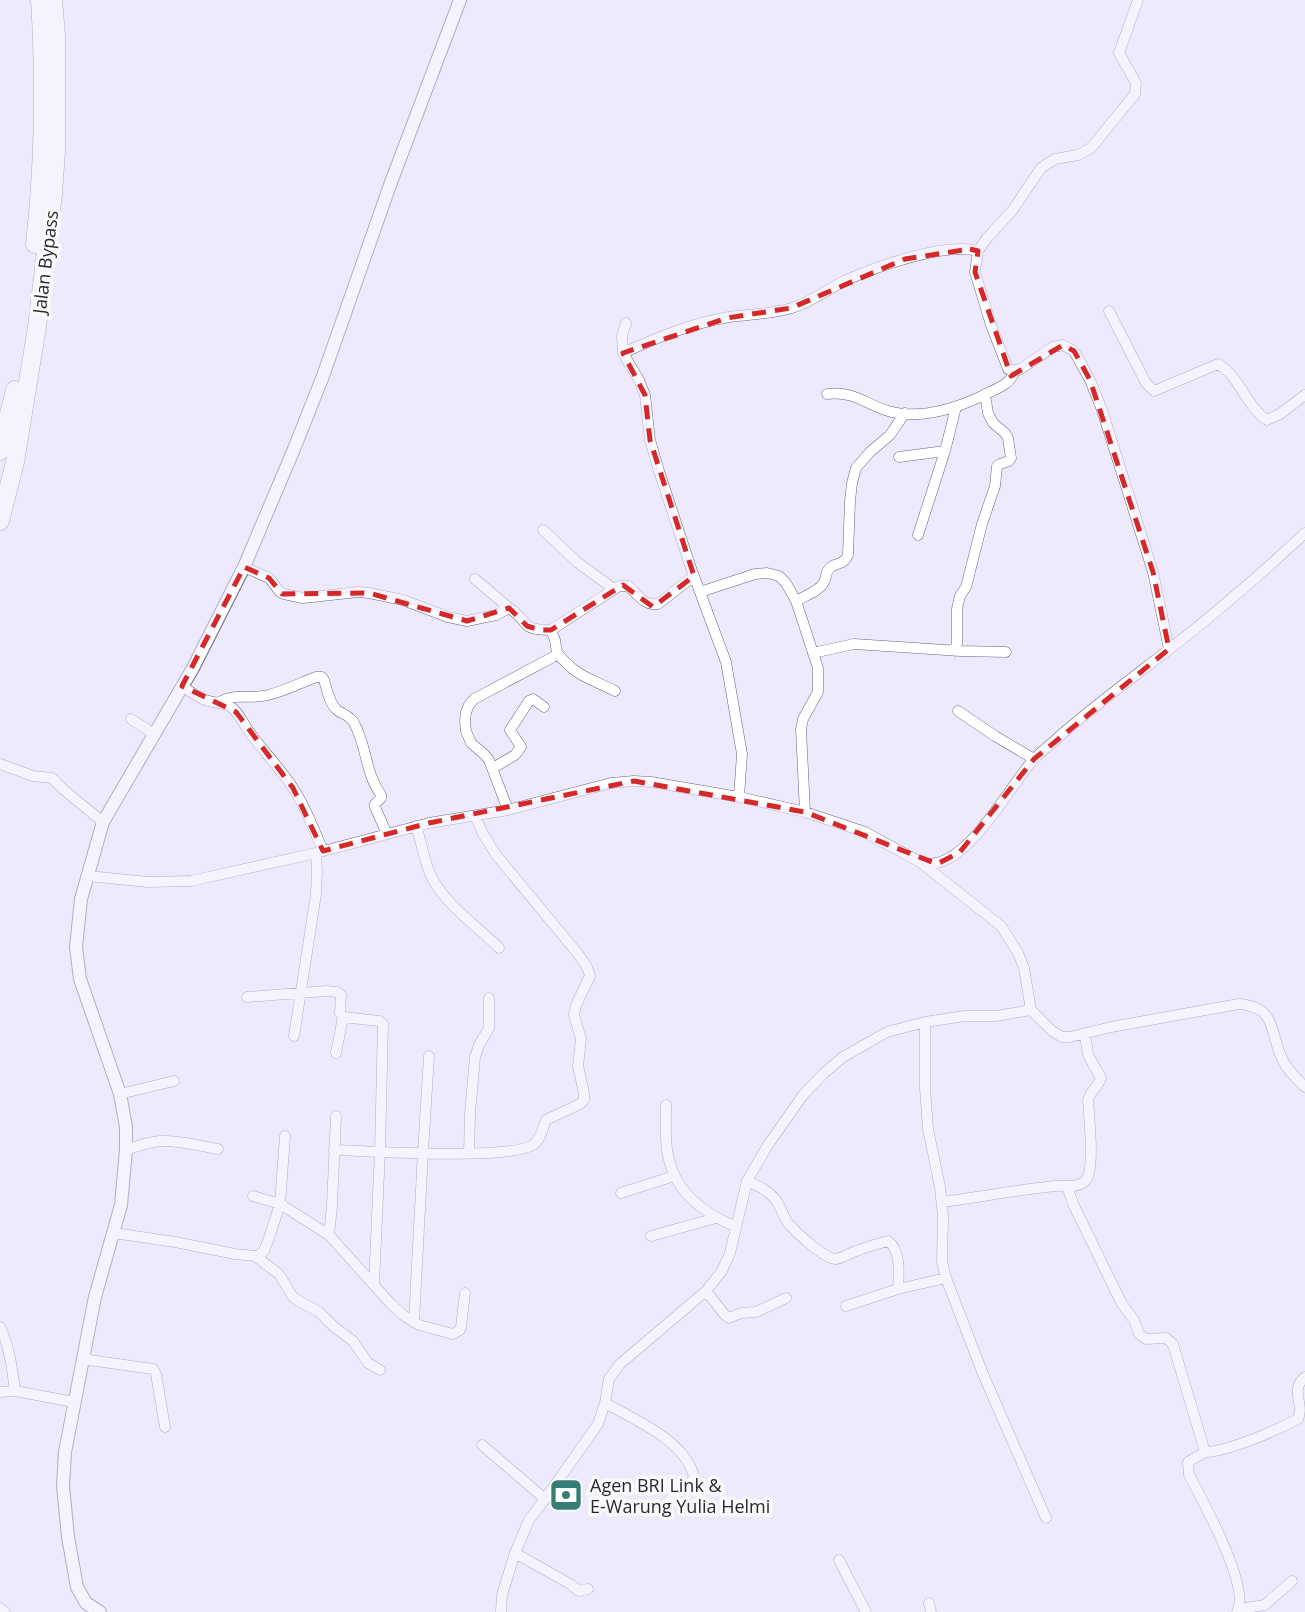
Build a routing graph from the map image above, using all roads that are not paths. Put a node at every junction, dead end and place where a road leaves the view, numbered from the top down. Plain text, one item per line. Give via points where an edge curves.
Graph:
1 (40, 0) edge
2 (53, 0) edge
3 (460, 0) edge
4 (1138, 0) edge
5 (978, 251) junction
6 (1109, 311) dead end
7 (626, 323) dead end
8 (623, 353) junction
9 (1015, 371) junction
10 (827, 394) dead end
11 (985, 394) junction
12 (1305, 395) edge
13 (956, 407) junction
14 (905, 414) junction
15 (0, 451) edge
16 (945, 451) junction
17 (899, 457) dead end
18 (0, 521) edge
19 (543, 530) dead end
20 (1305, 533) edge
21 (918, 535) dead end
22 (244, 567) junction
23 (694, 576) junction
24 (475, 579) dead end
25 (614, 589) junction
26 (700, 592) junction
27 (796, 601) junction
28 (509, 608) junction
29 (551, 629) junction
30 (1170, 649) junction
31 (955, 651) junction
32 (1006, 652) dead end
33 (557, 653) junction
34 (813, 653) junction
35 (181, 686) junction
36 (615, 691) dead end
37 (219, 702) junction
38 (544, 707) dead end
39 (958, 711) dead end
40 (131, 719) dead end
41 (153, 734) junction
42 (1034, 759) junction
43 (0, 764) edge
44 (493, 768) junction
45 (739, 797) junction
46 (508, 810) junction
47 (806, 812) junction
48 (474, 816) junction
49 (103, 822) junction
50 (416, 826) junction
51 (387, 834) junction
52 (320, 852) junction
53 (920, 862) junction
54 (88, 876) junction
55 (499, 948) dead end
56 (301, 993) junction
57 (247, 997) dead end
58 (489, 998) dead end
59 (1031, 1010) junction
60 (343, 1017) junction
61 (925, 1022) junction
62 (1085, 1034) junction
63 (294, 1036) dead end
64 (335, 1053) dead end
65 (429, 1056) dead end
66 (174, 1081) dead end
67 (1305, 1087) edge
68 (120, 1094) junction
69 (666, 1105) dead end
70 (336, 1116) dead end
71 (285, 1136) dead end
72 (218, 1149) dead end
73 (126, 1150) junction
74 (334, 1150) junction
75 (380, 1151) junction
76 (422, 1152) junction
77 (469, 1153) junction
78 (674, 1176) junction
79 (747, 1181) junction
80 (1067, 1186) junction
81 (621, 1193) dead end
82 (253, 1196) dead end
83 (942, 1202) junction
84 (280, 1204) junction
85 (716, 1218) junction
86 (736, 1227) junction
87 (114, 1233) junction
88 (329, 1235) junction
89 (651, 1236) dead end
90 (255, 1256) junction
91 (946, 1278) junction
92 (374, 1284) junction
93 (898, 1289) junction
94 (706, 1291) junction
95 (465, 1293) dead end
96 (786, 1298) dead end
97 (846, 1306) dead end
98 (414, 1321) junction
99 (0, 1327) edge
100 (82, 1359) junction
101 (380, 1370) dead end
102 (1305, 1377) edge
103 (15, 1391) junction
104 (0, 1392) edge
105 (74, 1402) junction
106 (605, 1403) junction
107 (165, 1427) dead end
108 (482, 1446) dead end
109 (1205, 1452) junction
110 (545, 1499) junction
111 (662, 1506) dead end
112 (1046, 1518) dead end
113 (516, 1553) junction
114 (839, 1560) dead end
115 (1292, 1581) dead end
116 (588, 1589) dead end
117 (0, 1608) edge
118 (1238, 1611) edge
119 (5, 1612) edge
120 (100, 1612) edge
121 (501, 1612) edge
122 (866, 1612) edge

1 - 15 highway, Jalan Bypass via 42,152 36,239 26,326
2 - 18 highway, Jalan Bypass via 54,194 15,462
3 - 22 street via 323,376
4 - 5 street via 1119,53 1136,83 1135,94 1091,148 1041,168
5 - 8 street via 956,249 905,259 846,281 801,305 727,317 655,338
5 - 9 street via 975,272 991,325 1008,369
6 - 12 street via 1154,391 1219,365 1267,420
7 - 8 street
8 - 23 street via 645,395 650,440
9 - 11 street via 1002,387
9 - 30 street via 1053,347 1063,345 1074,351 1102,410 1153,572
10 - 14 street via 859,397
11 - 13 street
11 - 31 street via 993,423 1008,438 1011,458 997,466 957,609
13 - 14 street
13 - 16 street
14 - 27 street via 856,468 846,560 832,566 823,585
16 - 17 street
16 - 21 street
19 - 25 street
20 - 30 street
22 - 28 street via 269,578 280,592 303,598 369,593 467,621
22 - 35 street
23 - 25 street via 652,605 628,586
23 - 26 street
24 - 28 street
25 - 29 street
26 - 27 street via 767,573 779,576
26 - 45 street via 726,662 742,754
27 - 34 street
28 - 29 street via 531,629
29 - 33 street
30 - 42 street
31 - 32 street
31 - 34 street via 854,643
33 - 36 street via 571,670
33 - 44 street via 469,705 465,721 471,743
34 - 47 street via 818,692 801,729
35 - 37 street
35 - 41 street
37 - 51 street via 236,696 268,695 322,677 336,709 353,720 358,730 370,778 381,795 375,807
37 - 52 street via 236,712 293,788
38 - 44 street via 533,699 528,701 510,730 521,747
39 - 42 street
40 - 41 street
41 - 49 street
42 - 53 street via 960,852 937,864
43 - 49 street via 52,778
44 - 46 street
45 - 46 street via 634,781
45 - 47 street
46 - 48 street
47 - 53 street via 865,832
48 - 50 street
48 - 77 street via 490,847 579,955 590,976 574,1015 582,1040 578,1066 582,1102 548,1118 530,1146
49 - 54 street
50 - 51 street
50 - 55 street via 428,868 442,893
51 - 52 street
52 - 54 street via 191,881
52 - 56 street
53 - 59 street via 1001,926 1024,968
54 - 68 street via 76,947 80,979
56 - 57 street
56 - 60 street via 339,993
56 - 63 street
58 - 77 street via 489,1028 475,1057
59 - 61 street
59 - 62 street via 1062,1037
60 - 64 street
60 - 75 street via 383,1024
61 - 79 street via 887,1031 823,1074 803,1095
61 - 83 street via 928,1129
62 - 67 street via 1250,1005 1267,1017 1283,1061
62 - 80 street via 1088,1055 1101,1078 1088,1100 1088,1178
65 - 76 street
66 - 68 street
68 - 73 street
69 - 78 street via 667,1150
70 - 74 street
71 - 84 street
72 - 73 street via 160,1141
73 - 87 street
74 - 75 street
74 - 88 street
75 - 76 street
75 - 92 street
76 - 77 street
76 - 98 street
78 - 81 street
78 - 85 street via 693,1202
79 - 86 street
79 - 93 street via 772,1195 788,1222 829,1257 840,1258 891,1242
80 - 83 street
80 - 109 street via 1139,1334 1146,1339 1166,1338 1173,1344
82 - 84 street
83 - 91 street
84 - 88 street
84 - 90 street via 264,1251
85 - 86 street
85 - 89 street
86 - 94 street via 726,1264
87 - 90 street
87 - 100 street
88 - 92 street
90 - 101 street via 279,1274 293,1297 319,1312
91 - 93 street
91 - 112 street
92 - 98 street
93 - 97 street
94 - 96 street via 729,1318
94 - 106 street via 620,1364 609,1379
95 - 98 street via 461,1327 456,1333
99 - 103 street
100 - 105 street
100 - 107 street via 153,1369
102 - 109 street via 1297,1388 1298,1419 1234,1446
103 - 104 street
103 - 105 street
105 - 120 street via 63,1486 68,1537 77,1587 86,1603
106 - 110 street via 598,1424
106 - 111 street via 666,1439 693,1471 690,1484
108 - 110 street
109 - 118 street via 1188,1462 1187,1468 1234,1574
110 - 113 street via 529,1520
113 - 116 street via 579,1591
113 - 121 street
114 - 122 street
115 - 118 street via 1265,1605
117 - 119 street

